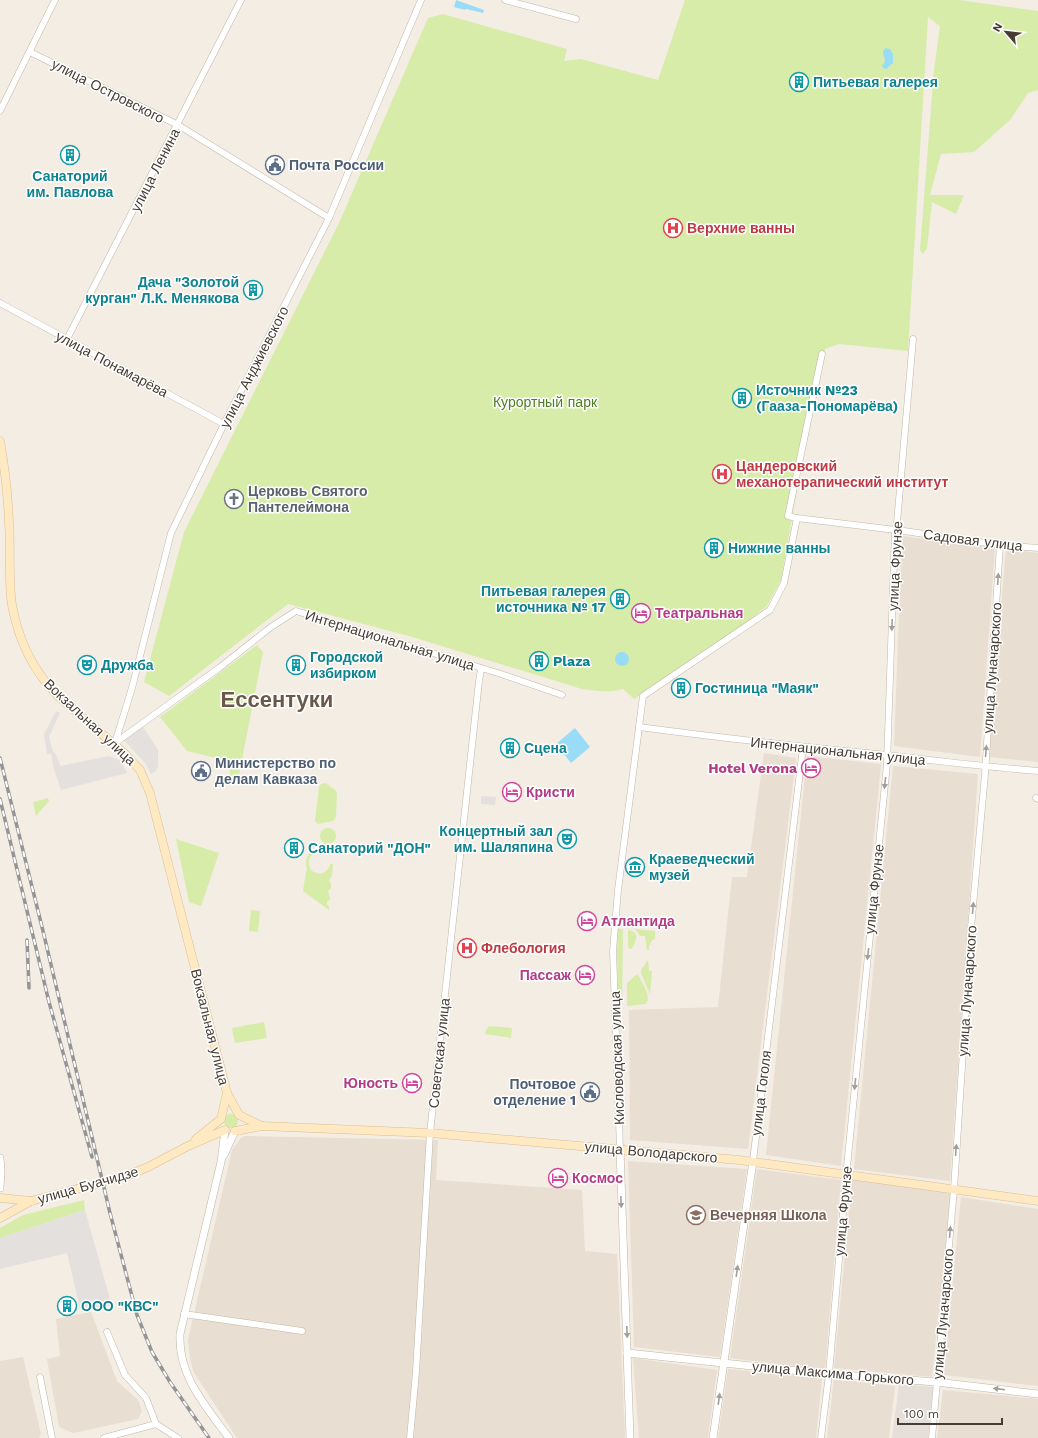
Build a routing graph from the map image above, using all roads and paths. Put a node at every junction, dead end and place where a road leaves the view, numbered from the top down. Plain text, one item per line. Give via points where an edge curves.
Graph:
1 (55, 0) edge
2 (241, 0) edge
3 (421, 0) edge
4 (505, 0) edge
5 (576, 19) dead end
6 (30, 52) junction
7 (0, 111) edge
8 (178, 126) junction
9 (329, 218) junction
10 (0, 304) edge
11 (68, 339) junction
12 (913, 339) dead end
13 (822, 354) dead end
14 (224, 424) junction
15 (0, 441) edge
16 (796, 518) junction
17 (895, 530) junction
18 (1000, 545) junction
19 (1038, 548) edge
20 (481, 669) junction
21 (562, 695) dead end
22 (639, 727) junction
23 (114, 743) junction
24 (803, 747) junction
25 (887, 755) junction
26 (985, 767) junction
27 (1038, 771) edge
28 (227, 1094) junction
29 (239, 1115) junction
30 (222, 1119) junction
31 (262, 1126) junction
32 (225, 1130) junction
33 (236, 1131) junction
34 (430, 1133) junction
35 (188, 1146) junction
36 (620, 1149) junction
37 (0, 1158) edge
38 (753, 1161) junction
39 (221, 1162) junction
40 (846, 1174) junction
41 (0, 1188) edge
42 (954, 1189) junction
43 (0, 1198) edge
44 (31, 1201) junction
45 (1038, 1201) edge
46 (0, 1218) edge
47 (184, 1314) junction
48 (302, 1331) dead end
49 (107, 1332) dead end
50 (627, 1353) junction
51 (724, 1363) junction
52 (829, 1374) junction
53 (40, 1378) dead end
54 (936, 1382) junction
55 (1038, 1394) edge
56 (156, 1424) junction
57 (52, 1438) edge
58 (104, 1438) edge
59 (178, 1438) edge
60 (228, 1438) edge
61 (410, 1438) edge
62 (630, 1438) edge
63 (713, 1438) edge
64 (821, 1438) edge
65 (932, 1438) edge

1 - 6 street
2 - 8 street, улица Ленина
3 - 9 street, улица Анджиевского
4 - 5 street
6 - 7 street
6 - 8 street, улица Островского
8 - 9 street, улица Островского
8 - 11 street, улица Ленина
9 - 14 street, улица Анджиевского
10 - 11 street, улица Понамарёва
11 - 14 street, улица Понамарёва
12 - 17 street, улица Фрунзе
13 - 16 street via 788,516
14 - 23 street, улица Анджиевского via 171,533 132,688
15 - 23 main road, Вокзальная улица via 8,494 12,605 22,640 46,684
16 - 17 street, Садовая улица
16 - 22 street, Кисловодская улица via 784,583 770,610 643,696
17 - 18 street, Садовая улица
17 -> 25 street, улица Фрунзе
18 - 19 street, Садовая улица
26 -> 18 street, улица Луначарского
20 - 21 street, Интернациональная улица
20 - 23 street, Интернациональная улица via 296,611
20 - 34 street, Советская улица
22 - 24 street, Интернациональная улица
22 - 36 street, Кисловодская улица via 618,890 613,951
23 - 28 main road, Вокзальная улица via 140,770 150,793
24 - 25 street, Интернациональная улица
24 - 38 street, улица Гоголя
25 - 26 street, Интернациональная улица
25 -> 40 street, улица Фрунзе
26 - 27 street, Интернациональная улица
42 -> 26 street, улица Луначарского
28 - 29 main road
28 - 30 main road
29 - 30 main road via 231,1111
29 - 31 main road
29 - 33 main road via 241,1124
30 - 32 main road
30 - 35 main road
31 - 33 main road
31 - 34 main road, улица Володарского
32 - 33 main road
32 - 35 main road
32 - 39 street
33 - 39 street
34 - 36 main road, улица Володарского
34 - 61 street, Советская улица
35 - 44 main road, улица Буачидзе via 126,1176
36 - 38 main road, улица Володарского
36 -> 50 street, Кисловодская улица
37 - 41 street
38 - 40 main road, улица Володарского
51 -> 38 street, улица Гоголя
39 - 47 street
40 - 42 main road, улица Володарского
40 - 52 street, улица Фрунзе
42 - 45 main road, улица Володарского
54 -> 42 street, улица Луначарского
43 - 44 main road, улица Буачидзе
44 - 46 main road, улица Буачидзе
47 - 48 street
47 - 60 street via 179,1348 182,1362 198,1396
49 - 56 street via 125,1376 146,1398
50 - 51 street, улица Максима Горького
50 - 62 street, Кисловодская улица
51 - 52 street, улица Максима Горького
63 -> 51 street, улица Гоголя
52 - 54 street, улица Максима Горького
52 - 64 street, улица Фрунзе
53 - 57 street
55 -> 54 street, улица Максима Горького
54 - 65 street, улица Луначарского
56 - 58 street
56 - 59 street

